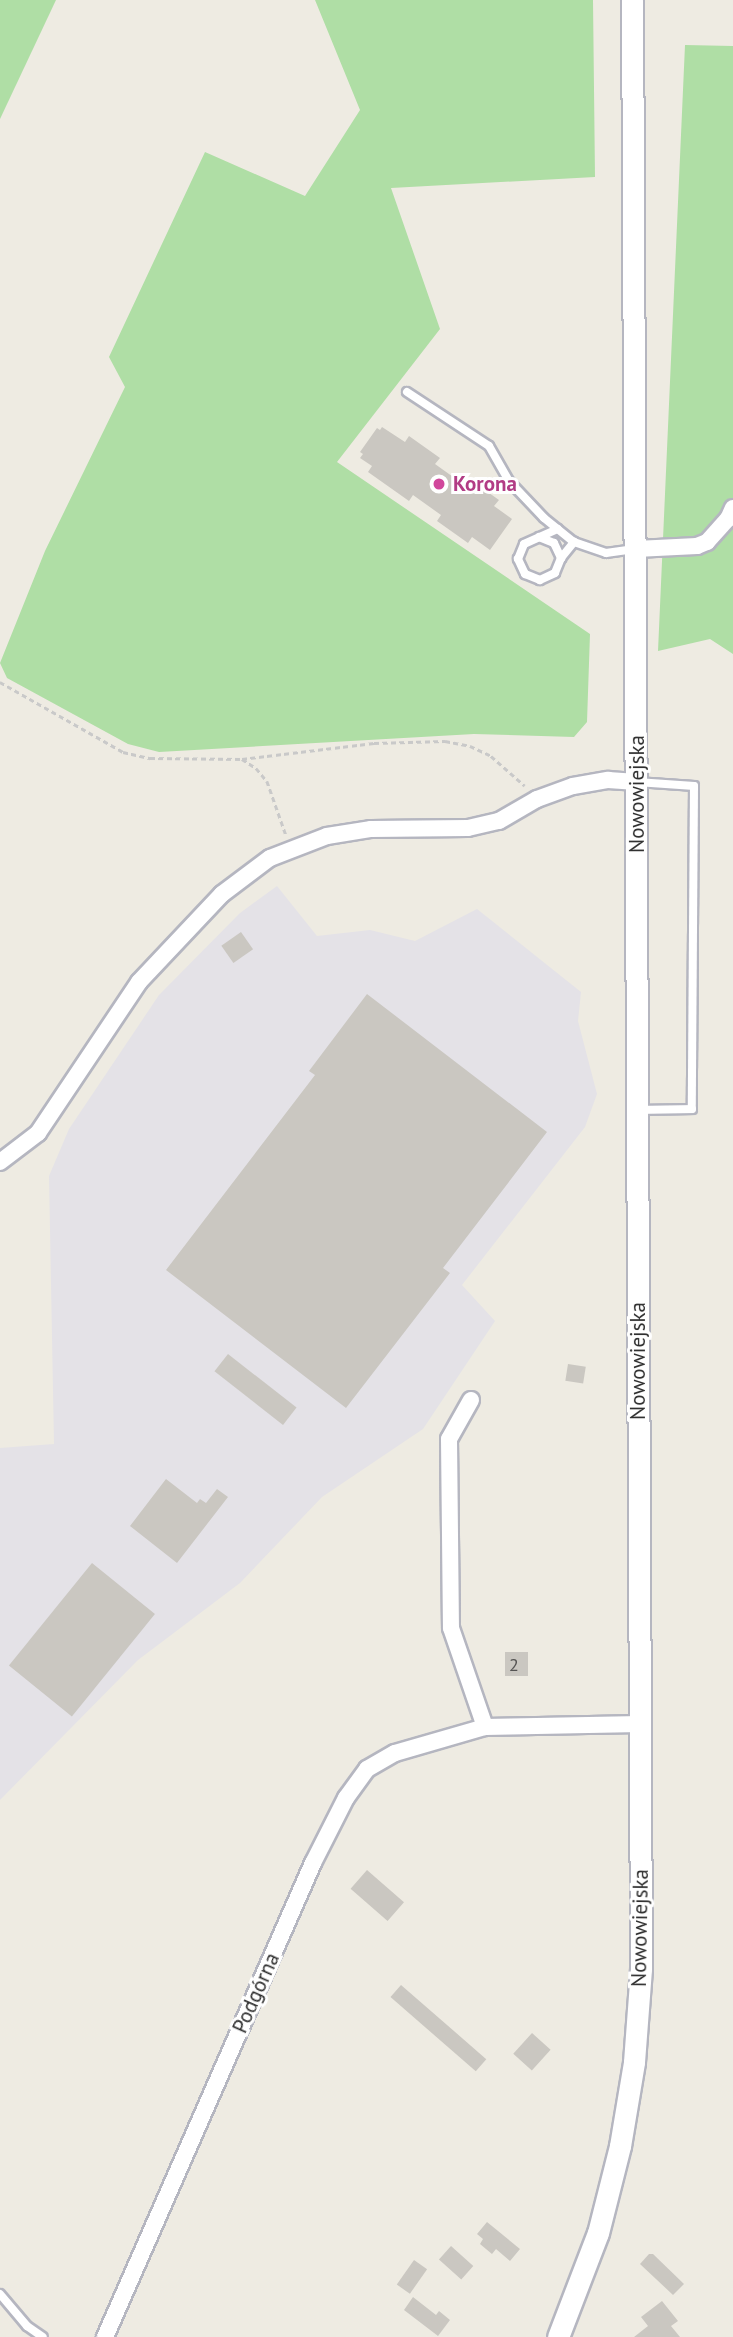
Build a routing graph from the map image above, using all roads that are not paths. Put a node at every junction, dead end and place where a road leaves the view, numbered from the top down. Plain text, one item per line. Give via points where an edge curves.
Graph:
1 (632, 0) edge
2 (407, 392) dead end
3 (733, 508) edge
4 (558, 529) junction
5 (539, 537) junction
6 (574, 542) junction
7 (636, 549) junction
8 (561, 558) junction
9 (637, 782) junction
10 (637, 1110) junction
11 (0, 1162) edge
12 (471, 1400) dead end
13 (640, 1724) junction
14 (485, 1727) junction
15 (0, 2294) edge
16 (43, 2337) edge
17 (105, 2337) edge
18 (558, 2337) edge

1 - 7 main road, Nowowiejska
2 - 4 lane via 489,446 509,481
3 - 7 street via 708,542
4 - 5 lane
4 - 6 lane
5 - 8 lane via 554,543
5 - 8 lane via 524,544 518,559 525,574 540,580 547,577 555,573
6 - 7 lane via 606,553
6 - 8 lane
7 - 9 main road, Nowowiejska
9 - 10 main road, Nowowiejska
9 - 10 lane via 694,786 692,1109
9 - 11 street via 608,780 573,786 537,799 499,821 468,828 372,829 327,836 270,859 222,894 139,982 38,1133
10 - 13 main road, Nowowiejska
12 - 14 street via 449,1439 451,1628
13 - 14 street, Podgórna
13 - 18 main road, Nowowiejska via 641,1969 632,2076 598,2233
14 - 17 street, Podgórna via 395,1753 367,1769 346,1798 313,1863
15 - 16 lane via 27,2326

